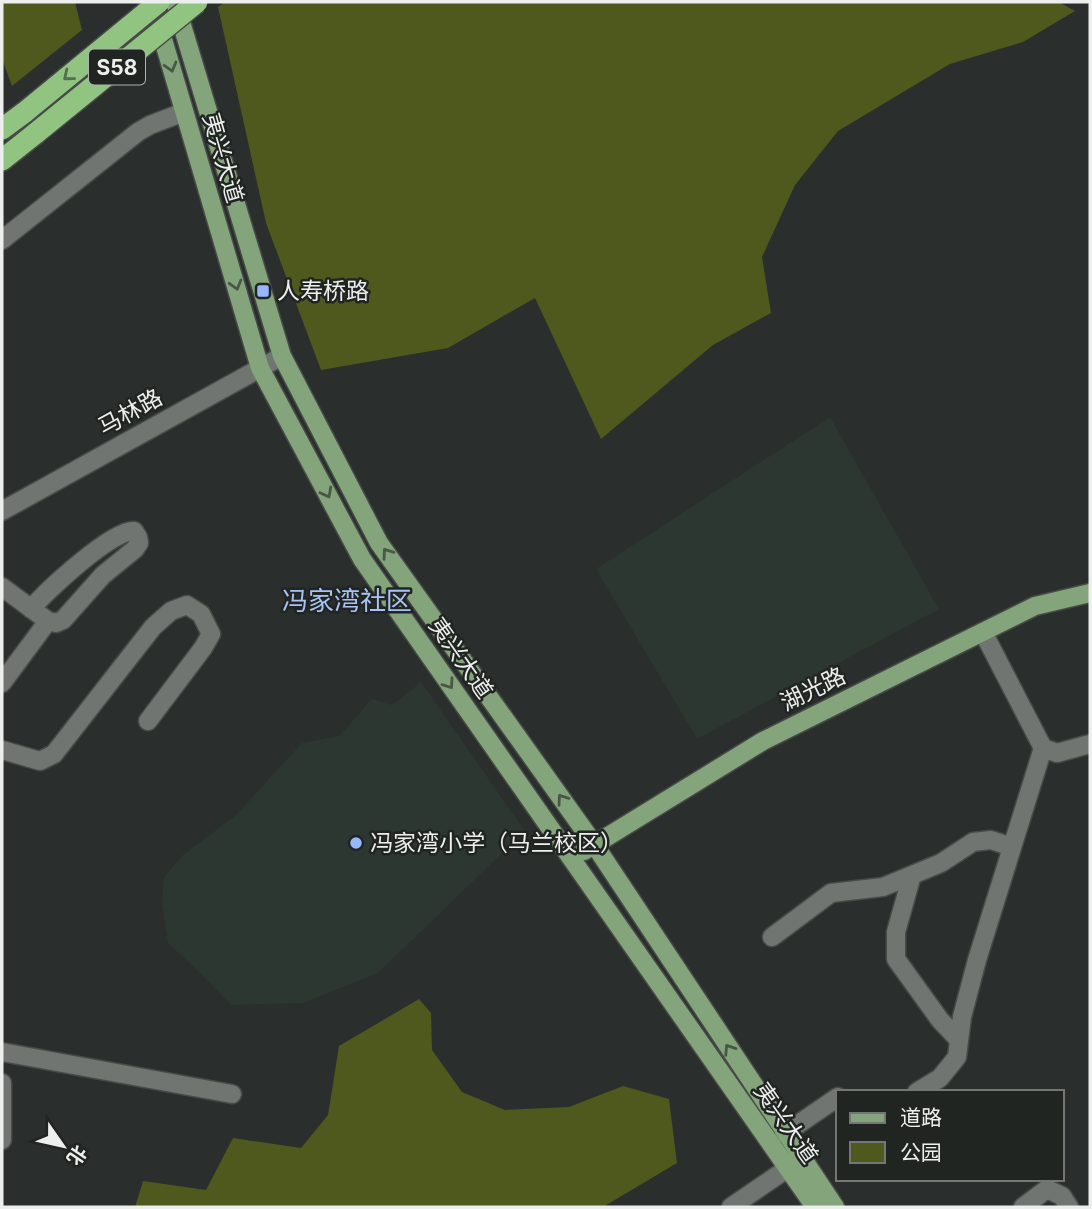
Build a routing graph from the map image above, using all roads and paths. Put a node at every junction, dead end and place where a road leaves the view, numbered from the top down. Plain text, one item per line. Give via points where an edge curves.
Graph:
1 (152, 2) edge
2 (159, 2) edge
3 (175, 2) edge
4 (197, 2) edge
5 (184, 112) junction
6 (2, 130) edge
7 (2, 160) edge
8 (2, 240) edge
9 (282, 356) junction
10 (260, 368) junction
11 (2, 511) edge
12 (2, 587) edge
13 (1090, 593) edge
14 (32, 609) junction
15 (48, 621) junction
16 (983, 632) junction
17 (2, 682) edge
18 (148, 721) dead end
19 (1090, 744) edge
20 (1043, 748) junction
21 (2, 750) edge
22 (594, 845) junction
23 (1012, 847) junction
24 (572, 859) junction
25 (912, 875) junction
26 (772, 937) dead end
27 (959, 1040) junction
28 (2, 1052) edge
29 (2, 1083) edge
30 (920, 1090) edge
31 (232, 1094) dead end
32 (836, 1098) edge
33 (784, 1134) junction
34 (2, 1140) edge
35 (788, 1168) junction
36 (731, 1207) edge
37 (815, 1207) edge
38 (835, 1207) edge
39 (1023, 1207) edge
40 (1069, 1207) edge

1 -> 5 main road, 夷兴大道
2 -> 6 highway, S58, bridge
3 - 9 main road, 夷兴大道
4 - 7 highway, S58, bridge
5 - 8 street via 138,132
5 -> 10 main road, 夷兴大道
9 - 10 street, 马林路
22 -> 9 main road, 夷兴大道 via 379,543
10 - 11 street, 马林路
10 -> 24 main road, 夷兴大道 via 362,558
12 - 14 street
13 - 16 main road, 湖光路 via 1035,606
14 - 15 street
14 - 15 street via 68,573 120,534 134,531 139,543 135,549 103,575 63,620
15 - 17 street
16 - 20 street
16 - 22 main road, 湖光路 via 763,741
18 - 21 street via 211,634 201,614 187,605 153,627 54,754 40,761
19 - 20 street via 1057,753
20 - 23 street
22 - 24 main road, 湖光路
33 -> 22 main road, 夷兴大道
23 - 25 street via 991,840 973,842
23 - 27 street via 977,960
24 - 35 main road, 夷兴大道
25 - 26 street via 883,887 831,893
25 - 27 street via 896,932 896,959
27 - 30 street via 957,1057 940,1078
28 - 31 street
29 - 34 street
32 - 33 street
33 - 38 main road, 夷兴大道
35 - 36 street
35 - 37 main road, 夷兴大道
39 - 40 street via 1047,1189 1062,1196

